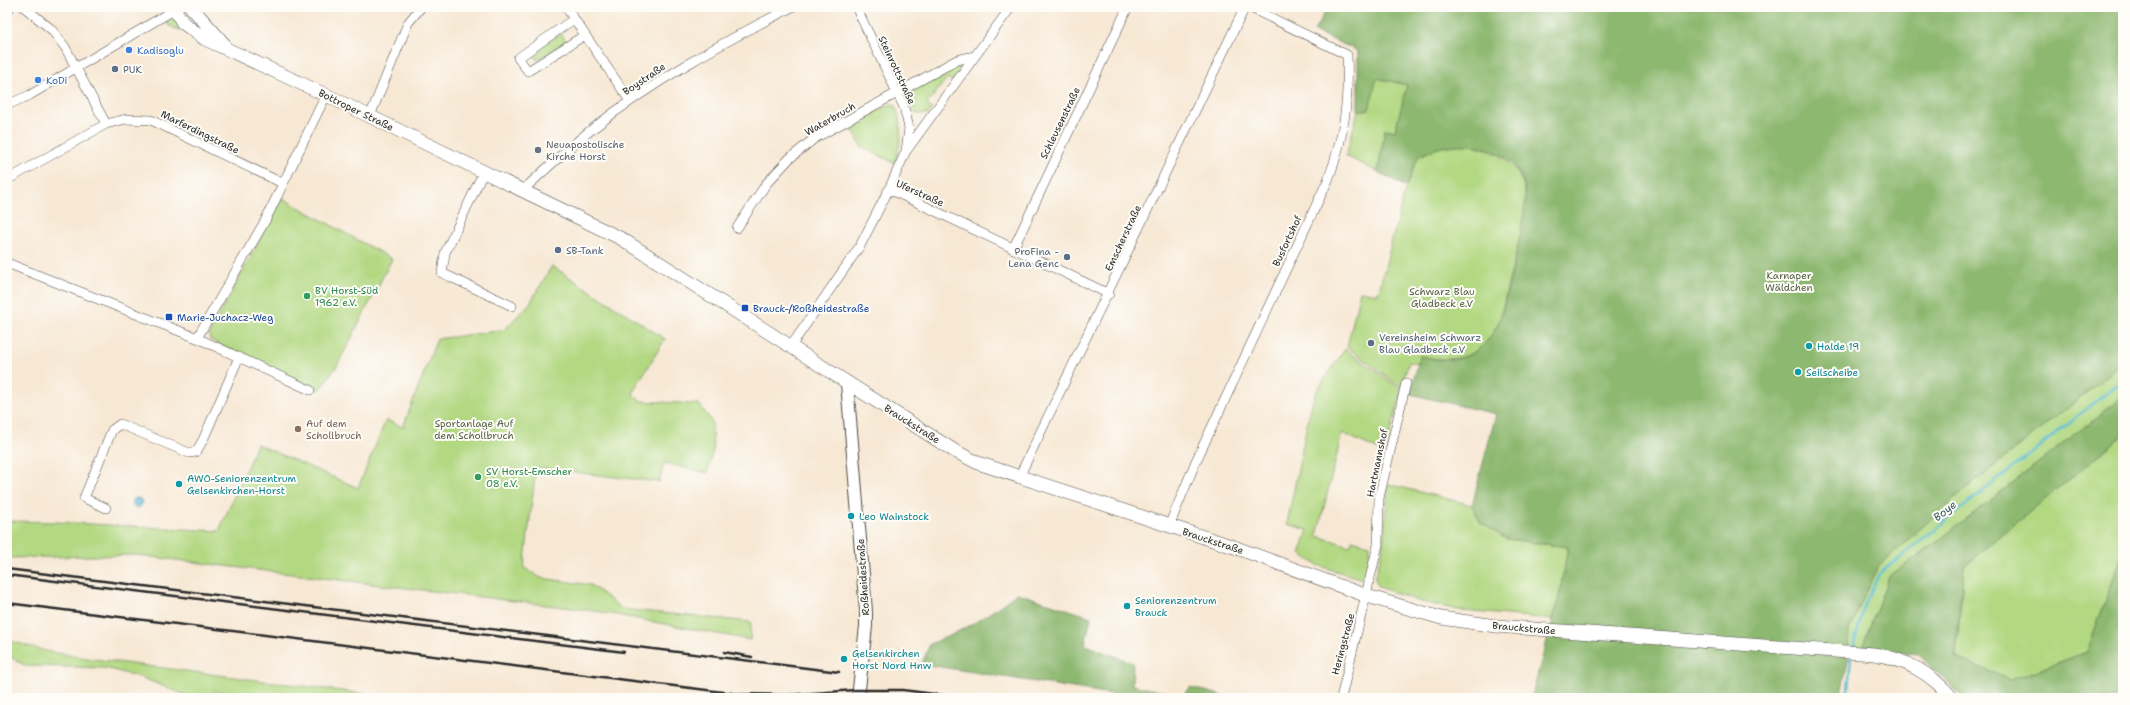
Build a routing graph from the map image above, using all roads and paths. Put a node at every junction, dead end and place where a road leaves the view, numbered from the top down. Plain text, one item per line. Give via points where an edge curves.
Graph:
1 (10, 7) edge
2 (24, 7) edge
3 (191, 7) edge
4 (421, 7) edge
5 (566, 7) edge
6 (792, 7) edge
7 (856, 7) edge
8 (1011, 7) edge
9 (1128, 7) edge
10 (1245, 7) edge
11 (1249, 7) edge
12 (176, 8) edge
13 (7, 13) edge
14 (574, 19) junction
15 (585, 35) junction
16 (228, 49) junction
17 (975, 56) junction
18 (74, 68) junction
19 (896, 93) junction
20 (326, 95) junction
21 (630, 101) junction
22 (7, 105) edge
23 (370, 116) junction
24 (106, 124) junction
25 (906, 151) junction
26 (484, 171) junction
27 (7, 180) edge
28 (282, 183) junction
29 (889, 189) junction
30 (523, 190) junction
31 (737, 228) dead end
32 (616, 236) joint
33 (1012, 248) junction
34 (7, 263) edge
35 (1109, 294) junction
36 (512, 306) dead end
37 (197, 338) junction
38 (791, 346) junction
39 (239, 357) junction
40 (847, 383) junction
41 (1406, 383) dead end
42 (310, 390) dead end
43 (1019, 477) junction
44 (106, 508) dead end
45 (1169, 526) junction
46 (1367, 596) junction
47 (858, 698) edge
48 (1341, 698) edge
49 (1952, 698) edge

1 - 13 street
2 - 18 street via 51,29 64,47
3 - 16 main road, Bottroper Straße
4 - 23 street via 408,23
5 - 14 street
6 - 21 street, Boystraße via 695,58
7 - 19 street, Steinrottstraße
8 - 17 street
9 - 33 street, Schleusenstraße
10 - 35 street, Emscherstraße
11 - 45 street, Busfortshof via 1347,55 1348,85 1344,122 1339,152 1328,180 1196,461
12 - 16 main road, Bottroper Straße via 183,23 195,33
12 - 18 street
14 - 15 street
14 - 15 street via 518,58 528,71
15 - 21 street
16 - 20 main road, Bottroper Straße
17 - 19 street, Waterbruch via 957,60
17 - 25 street
18 - 22 street via 30,95
18 - 24 street
19 - 25 street, Steinrottstraße via 904,107 909,128
19 - 31 street, Waterbruch via 815,138 789,159 766,184
20 - 23 main road, Bottroper Straße
20 - 28 street
21 - 30 street, Boystraße via 590,130
23 - 26 main road, Bottroper Straße
24 - 27 street, Marferdingstraße
24 - 28 street, Marferdingstraße via 135,118 151,120
25 - 29 street, Steinrottstraße
26 - 30 main road, Bottroper Straße
26 - 36 street via 445,253 442,273
28 - 37 street via 261,228
29 - 33 street, Uferstraße
29 - 38 street, Uferstraße via 860,246
30 - 32 main road, Bottroper Straße
32 - 38 main road, Brauckstraße
33 - 35 street, Uferstraße
34 - 37 street
35 - 43 street, Emscherstraße
37 - 39 street
38 - 40 main road, Brauckstraße
39 - 42 street
39 - 44 street via 196,452 189,453 120,424 112,430 84,498
40 - 43 main road, Brauckstraße via 953,450 978,463
40 - 47 street, Roßheidestraße via 866,611
41 - 46 street, Hartmannshof via 1379,498 1378,545
43 - 45 main road, Brauckstraße
45 - 46 main road, Brauckstraße
46 - 48 street, Heringstraße
46 - 49 main road, Brauckstraße via 1441,618 1496,626 1874,654 1903,661 1918,668 1933,678

